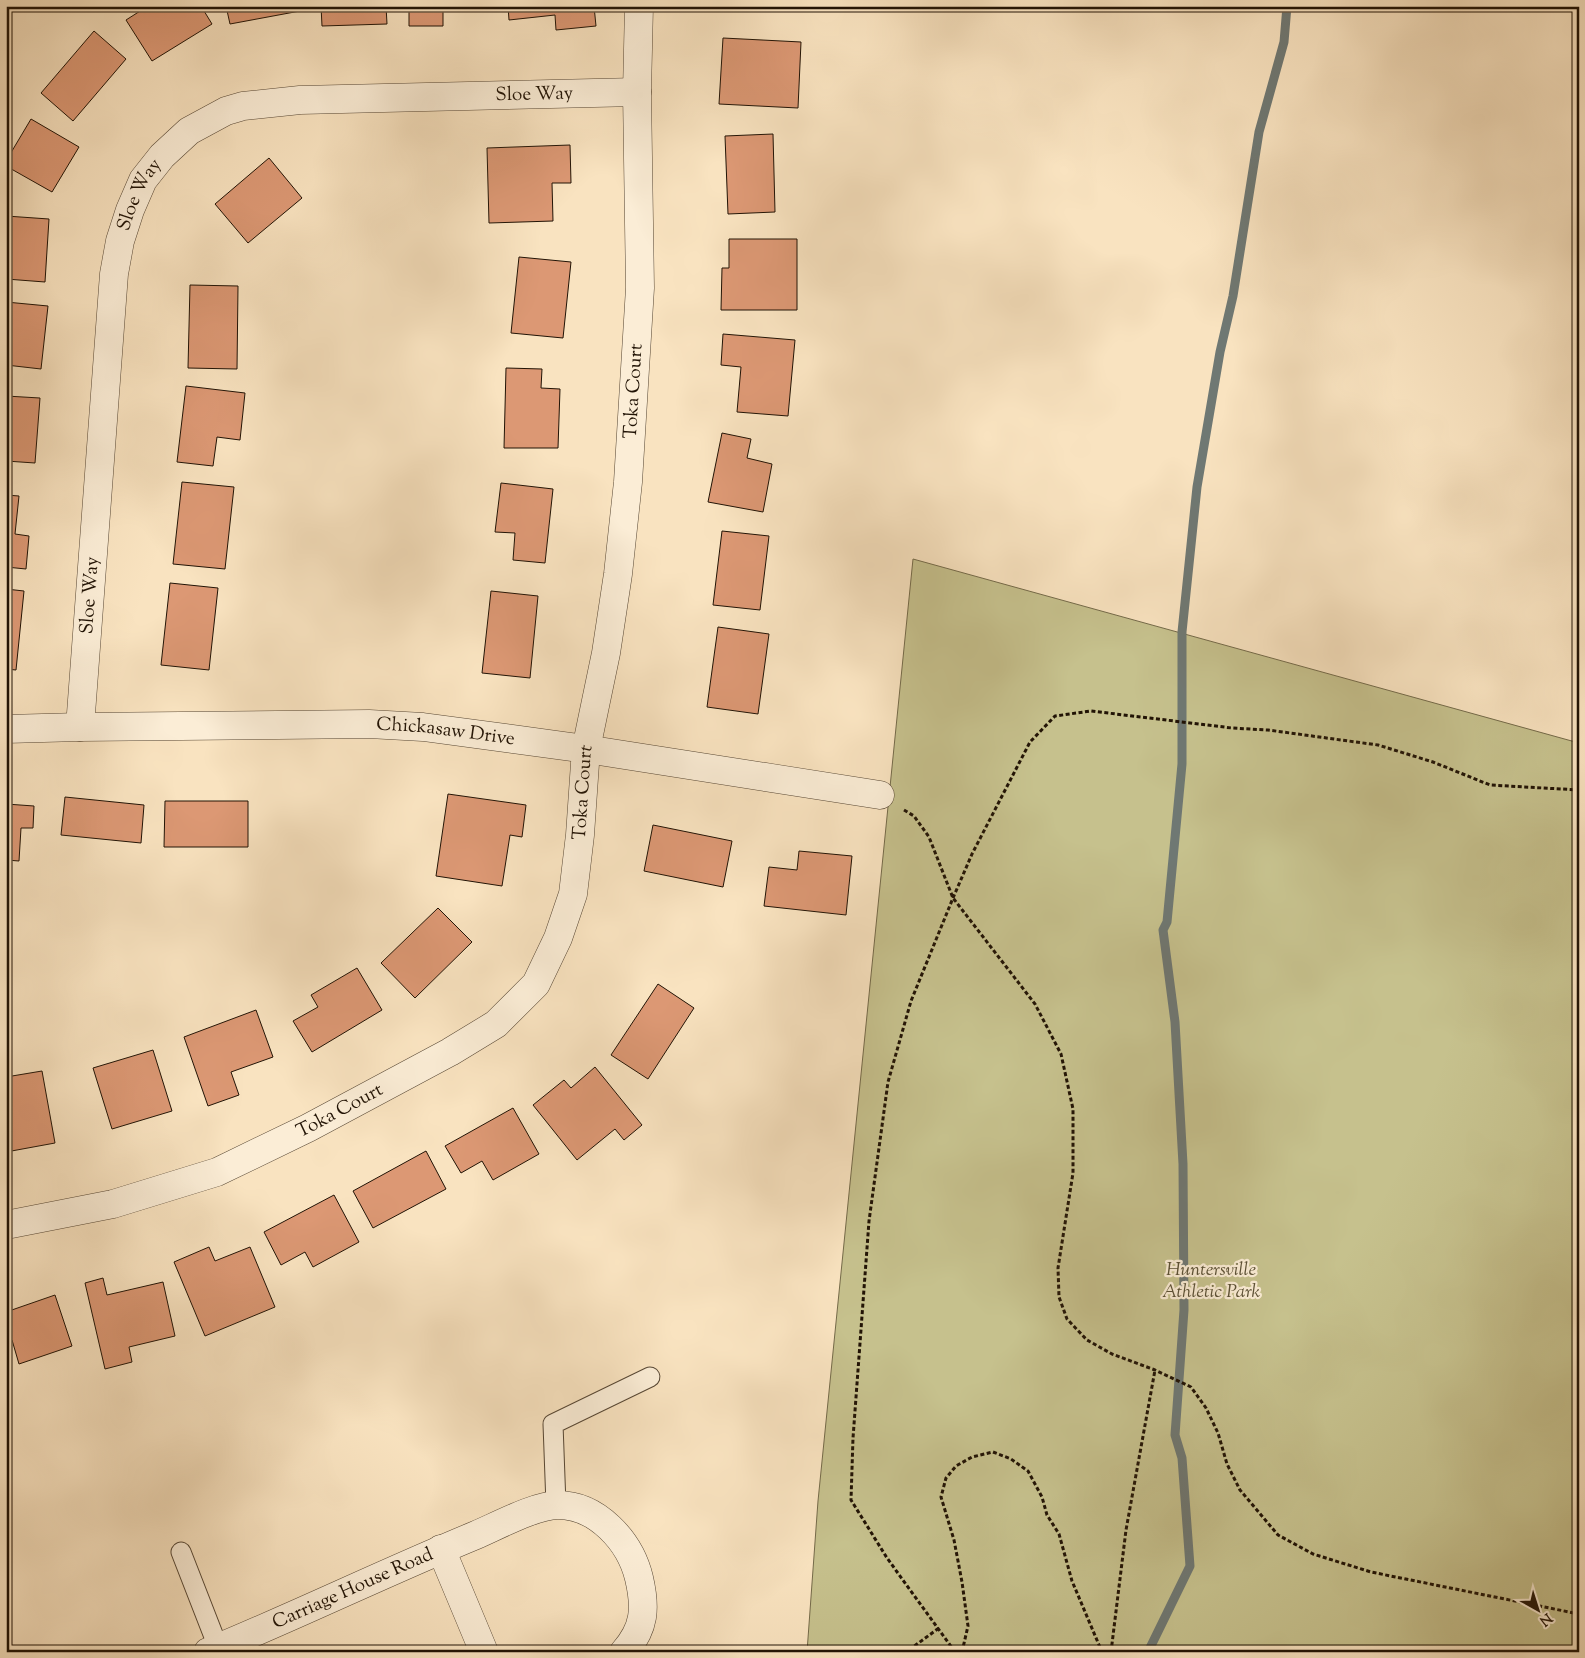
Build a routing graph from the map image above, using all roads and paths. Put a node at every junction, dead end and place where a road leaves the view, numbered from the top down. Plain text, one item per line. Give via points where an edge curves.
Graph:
1 (639, 6) edge
2 (637, 92) junction
3 (80, 727) junction
4 (6, 729) edge
5 (586, 749) junction
6 (1579, 790) edge
7 (880, 795) joint
8 (953, 898) junction
9 (6, 1225) edge
10 (1156, 1370) junction
11 (650, 1376) dead end
12 (556, 1505) junction
13 (441, 1549) junction
14 (181, 1552) dead end
15 (1579, 1614) edge
16 (939, 1628) junction
17 (215, 1650) edge
18 (484, 1652) edge
19 (624, 1652) edge
20 (903, 1652) edge
21 (955, 1652) edge
22 (962, 1652) edge
23 (1102, 1652) edge
24 (1111, 1652) edge

1 - 2 street, Toka Court
2 - 3 street, Sloe Way via 300,100 243,106 189,130 162,156 143,180 130,210 114,274
2 - 5 street, Toka Court via 640,288 628,482 606,653
3 - 4 street, Chickasaw Drive
3 - 5 street, Chickasaw Drive via 369,724 423,727
5 - 7 street, Chickasaw Drive
5 - 9 street, Toka Court via 573,894 558,938 536,984 496,1024 308,1128 217,1172 113,1204
6 - 8 path via 1490,784 1378,745 1091,711 1055,716 1030,742
7 - 8 path via 914,816 929,837
8 - 10 path via 1035,1004 1061,1054 1073,1109 1073,1173 1058,1268 1059,1296 1066,1320 1087,1340 1112,1354
8 - 16 path via 911,1002 888,1082 869,1221 851,1500 887,1558
10 - 15 path via 1190,1388 1206,1408 1240,1490 1278,1535 1313,1554 1371,1572
10 - 24 path via 1126,1530
11 - 12 lane via 553,1424
12 - 13 street, Carriage House Road via 535,1510
12 - 19 street, Carriage House Road via 584,1509 607,1524 631,1557 639,1576 644,1606 639,1631
13 - 17 street, Carriage House Road
13 - 18 street, Carriage House Road
14 - 17 lane
16 - 20 path
16 - 21 path
22 - 23 path via 968,1626 954,1540 941,1496 946,1478 956,1466 972,1457 993,1452 1028,1471 1042,1497 1047,1516 1059,1534 1072,1581

